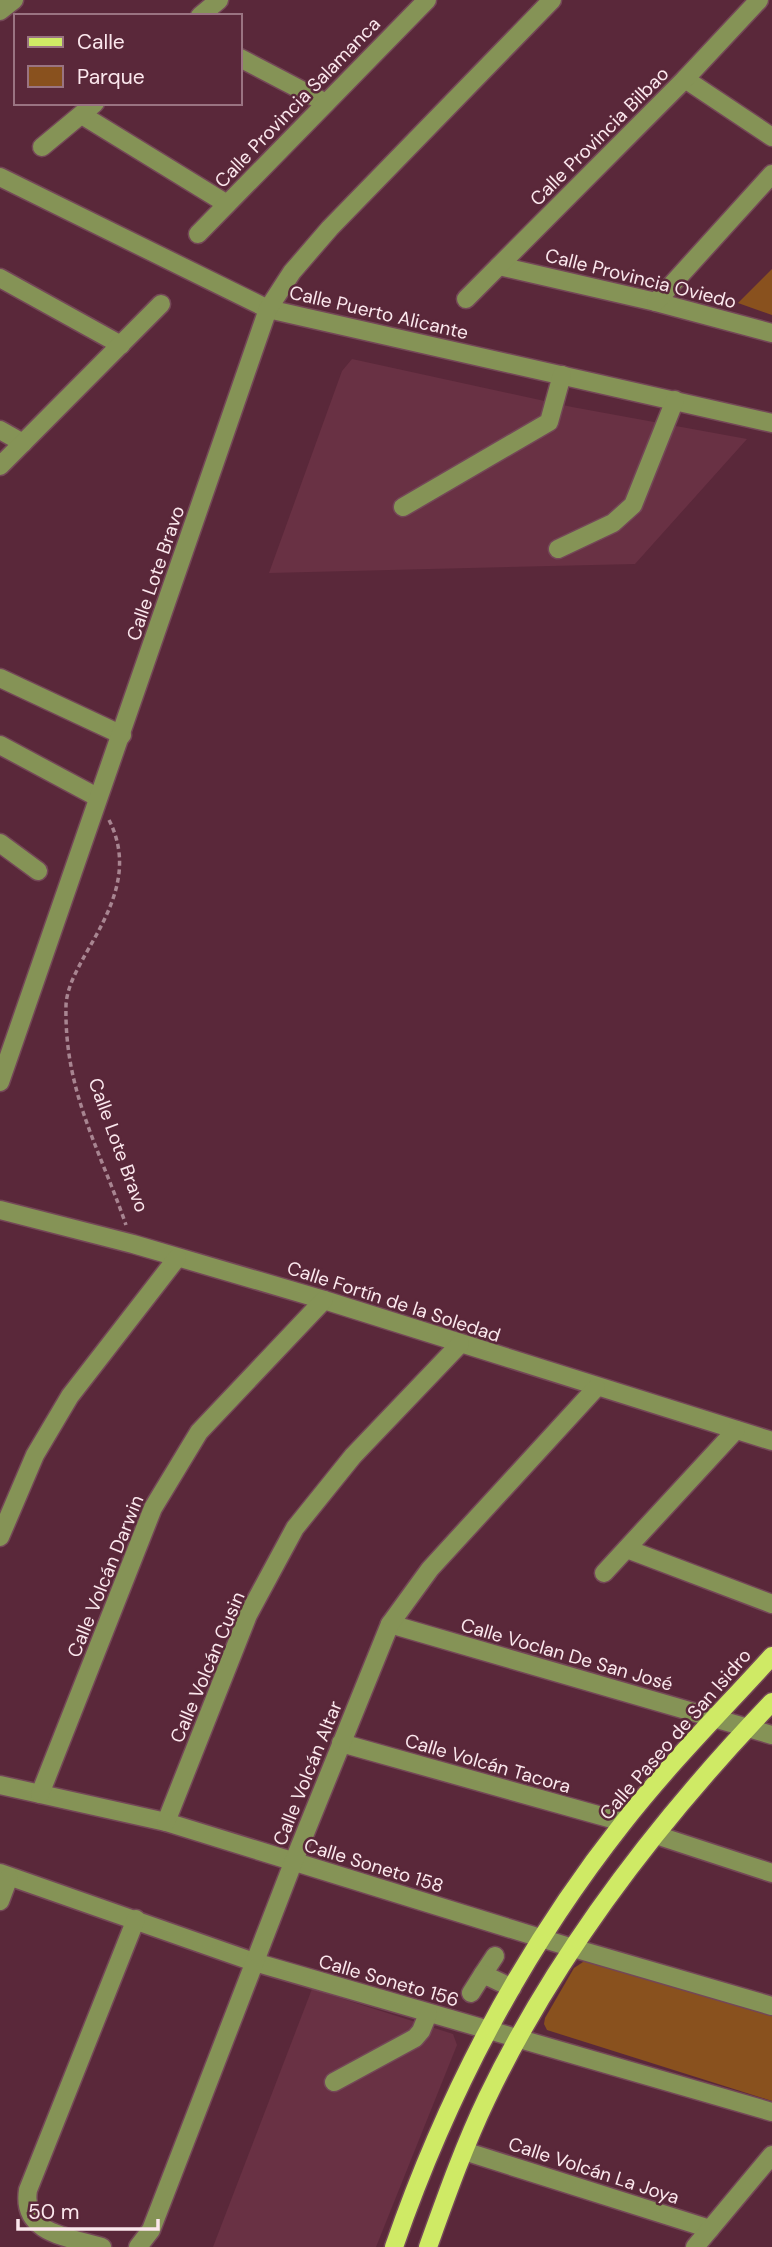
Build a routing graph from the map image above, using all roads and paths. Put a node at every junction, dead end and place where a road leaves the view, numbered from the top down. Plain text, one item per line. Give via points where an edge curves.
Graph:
1 (14, 0) edge
2 (219, 0) edge
3 (552, 0) edge
4 (759, 0) edge
5 (419, 2) edge
6 (0, 11) edge
7 (202, 14) edge
8 (242, 59) edge
9 (685, 79) junction
10 (326, 103) junction
11 (88, 109) edge
12 (772, 137) edge
13 (42, 147) dead end
14 (772, 174) edge
15 (0, 177) edge
16 (227, 204) junction
17 (198, 234) dead end
18 (499, 266) junction
19 (0, 278) edge
20 (466, 299) dead end
21 (656, 302) junction
22 (160, 304) dead end
23 (268, 309) junction
24 (772, 332) edge
25 (121, 345) junction
26 (562, 374) junction
27 (675, 400) junction
28 (772, 423) edge
29 (0, 430) edge
30 (23, 443) junction
31 (0, 466) edge
32 (403, 507) dead end
33 (558, 549) dead end
34 (0, 678) edge
35 (122, 735) junction
36 (0, 745) edge
37 (97, 797) junction
38 (0, 843) edge
39 (38, 871) dead end
40 (0, 1082) edge
41 (0, 1210) edge
42 (133, 1244) junction
43 (177, 1258) junction
44 (324, 1300) junction
45 (460, 1344) junction
46 (596, 1388) junction
47 (736, 1430) junction
48 (772, 1441) edge
49 (0, 1537) edge
50 (627, 1549) junction
51 (604, 1573) dead end
52 (772, 1604) edge
53 (390, 1624) junction
54 (772, 1656) edge
55 (772, 1702) edge
56 (715, 1718) junction
57 (748, 1727) junction
58 (772, 1735) edge
59 (341, 1743) junction
60 (0, 1785) edge
61 (40, 1794) junction
62 (166, 1822) junction
63 (623, 1822) junction
64 (656, 1835) junction
65 (293, 1863) junction
66 (772, 1873) edge
67 (5, 1875) edge
68 (0, 1901) edge
69 (136, 1919) junction
70 (541, 1938) junction
71 (573, 1948) junction
72 (495, 1956) dead end
73 (254, 1962) junction
74 (484, 1974) junction
75 (512, 1988) junction
76 (471, 1993) dead end
77 (772, 2006) edge
78 (428, 2014) junction
79 (487, 2031) junction
80 (517, 2040) junction
81 (334, 2082) dead end
82 (772, 2112) edge
83 (464, 2151) junction
84 (772, 2155) edge
85 (710, 2229) junction
86 (102, 2247) edge
87 (138, 2247) edge
88 (394, 2247) edge
89 (428, 2247) edge
90 (695, 2247) edge

1 - 6 street
2 - 7 street
3 - 23 street, Calle Lote Bravo via 330,228
4 - 9 street, Calle Provincia Bilbao
5 - 10 street, Calle Provincia Salamanca
8 - 10 street
9 - 12 street
9 - 18 street, Calle Provincia Bilbao
10 - 16 street, Calle Provincia Salamanca
11 - 13 street
11 - 16 street
14 - 21 street
15 - 23 street, Calle Puerto Alicante
16 - 17 street, Calle Provincia Salamanca
18 - 20 street, Calle Provincia Bilbao
18 - 21 street, Calle Provincia Oviedo
19 - 25 street
21 - 24 street, Calle Provincia Oviedo
22 - 25 street
23 - 26 street, Calle Puerto Alicante
23 - 35 street, Calle Lote Bravo
25 - 30 street
26 - 27 street, Calle Puerto Alicante
26 - 32 street via 549,422
27 - 28 street, Calle Puerto Alicante
27 - 33 street via 628,511
29 - 30 street
30 - 31 street
34 - 35 street
35 - 37 street, Calle Lote Bravo
36 - 37 street
37 - 40 street
37 - 42 path, Calle Lote Bravo via 121,853 118,885 111,910 74,975 66,1000 66,1042 73,1086
38 - 39 street
41 - 42 street, Calle Fortín de la Soledad
42 - 43 street, Calle Fortín de la Soledad
43 - 44 street, Calle Fortín de la Soledad
43 - 49 street via 69,1396 35,1455
44 - 45 street, Calle Fortín de la Soledad
44 - 61 street, Calle Volcán Darwin via 200,1432 153,1508
45 - 46 street, Calle Fortín de la Soledad
45 - 62 street, Calle Volcán Cusin via 353,1456 295,1528 248,1615
46 - 47 street, Calle Fortín de la Soledad
46 - 53 street, Calle Volcán Altar via 430,1569
47 - 48 street, Calle Fortín de la Soledad
47 - 50 street
50 - 51 street
50 - 52 street
53 - 56 street, Calle Voclan De San José
53 - 59 street, Calle Volcán Altar
54 - 56 main road, Calle Paseo de San Isidro
55 - 57 main road
56 - 57 street, Calle Voclan De San José
56 - 63 main road, Calle Paseo de San Isidro
57 - 58 street, Calle Voclan De San José
57 - 64 main road
59 - 63 street, Calle Volcán Tacora
59 - 65 street, Calle Volcán Altar
60 - 61 street, Calle Soneto 158
61 - 62 street, Calle Soneto 158
62 - 65 street, Calle Soneto 158
63 - 70 main road, Calle Paseo de San Isidro
64 - 66 street
64 - 71 main road
65 - 70 street, Calle Soneto 158
65 - 73 street, Calle Volcán Altar
67 - 68 street
67 - 69 street, Calle Soneto 156
69 - 73 street, Calle Soneto 156
69 - 86 street via 28,2190 26,2206 41,2227
70 - 71 street, Calle Soneto 158
70 - 75 main road, Calle Paseo de San Isidro
71 - 77 street
71 - 80 main road
72 - 74 street
73 - 78 street, Calle Soneto 156
73 - 87 street, Calle Volcán Altar via 151,2230
74 - 75 street
74 - 76 street
75 - 79 main road, Calle Paseo de San Isidro
78 - 79 street, Calle Soneto 156
78 - 81 street via 415,2038
79 - 80 street, Calle Soneto 156
79 - 88 main road, Calle Paseo de San Isidro via 439,2130
80 - 82 street, Calle Soneto 156
80 - 83 main road
83 - 85 street, Calle Volcán La Joya
83 - 89 main road
84 - 85 street
85 - 90 street

